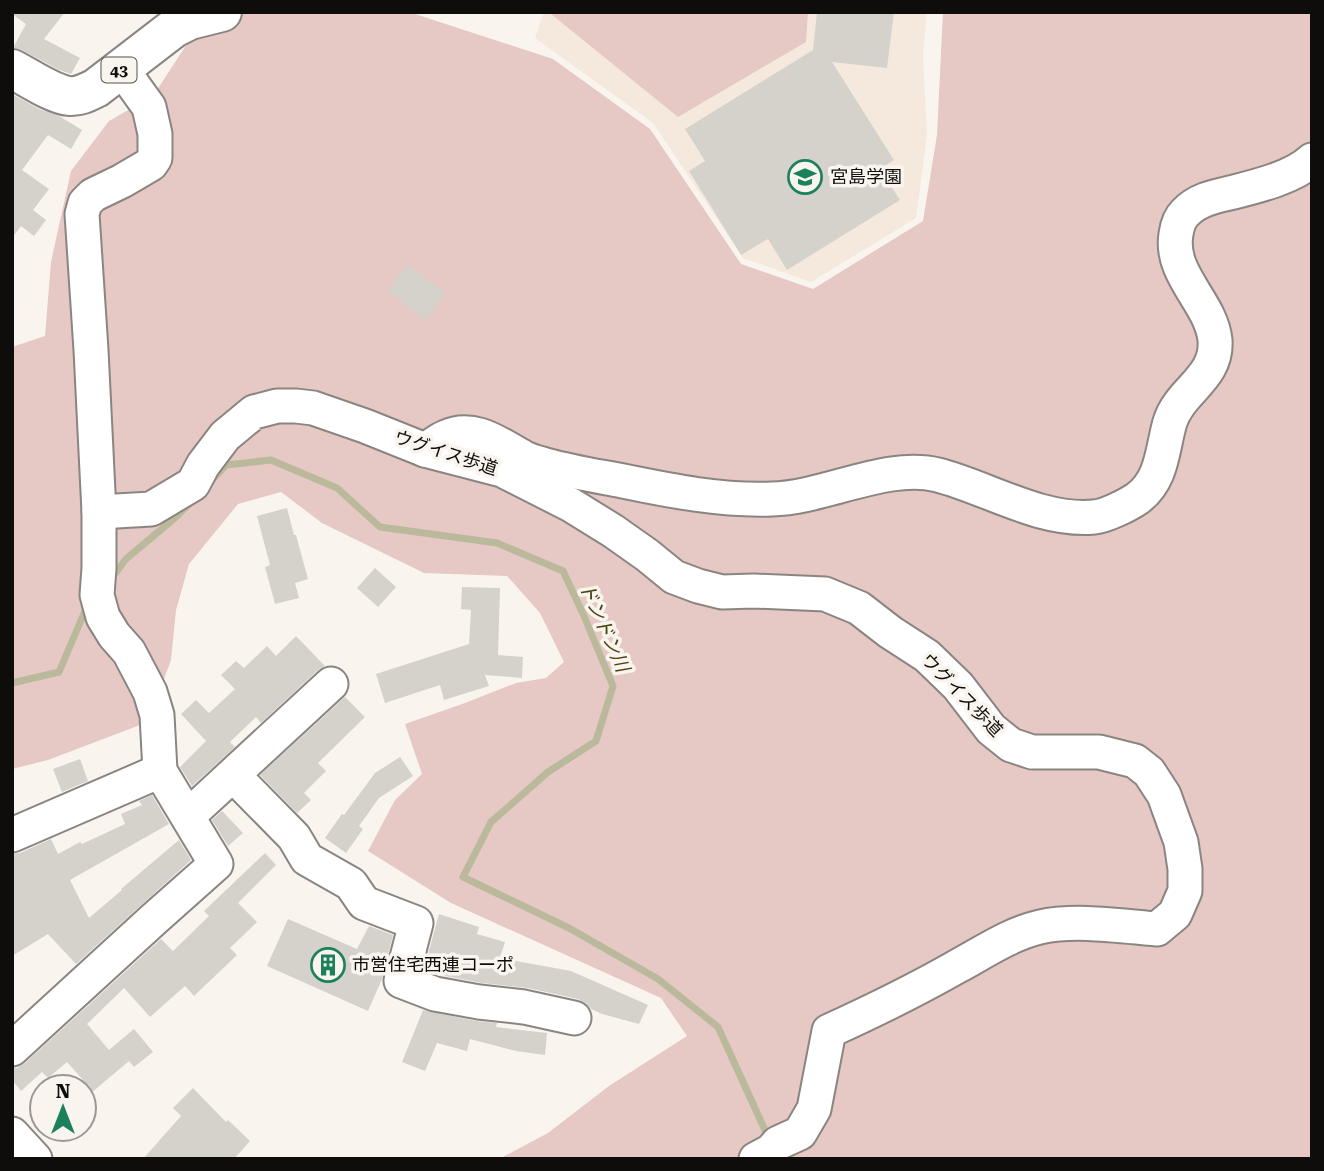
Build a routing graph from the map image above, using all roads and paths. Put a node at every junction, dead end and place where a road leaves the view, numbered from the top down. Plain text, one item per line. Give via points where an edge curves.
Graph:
1 (222, 12) edge
2 (121, 68) junction
3 (12, 69) edge
4 (1312, 160) edge
5 (425, 450) junction
6 (99, 512) junction
7 (331, 684) dead end
8 (160, 771) junction
9 (233, 775) junction
10 (188, 816) junction
11 (12, 835) edge
12 (574, 1018) dead end
13 (12, 1049) edge
14 (12, 1133) edge
15 (768, 1151) edge
16 (35, 1159) edge

1 - 2 main road, 43 via 174,28
2 - 3 main road, 43 via 96,88 69,96
2 - 6 street via 149,107 155,158 93,195 82,214
4 - 5 street via 1304,168 1270,181 1211,197 1184,213 1177,226 1176,253 1213,329 1214,358 1171,419 1153,482 1140,496 1097,517 1070,517 1030,508 936,474 907,472 775,500 729,499 547,466 472,433 453,434
5 - 6 street, ウグイス歩道 via 313,408 277,406 254,412 238,424 192,484 160,504 151,509
5 - 15 street, ウグイス歩道 via 502,470 571,505 674,577 698,586 722,592 825,594 859,608 927,656 958,686 991,729 1011,745 1032,751 1099,752 1135,761 1149,772 1164,795 1181,842 1185,869 1185,891 1175,914 1157,929 1088,924 1039,927 996,944 881,1008 829,1031 814,1109 800,1133
6 - 8 street via 97,594 103,617 150,692 157,715
7 - 9 street
8 - 10 street
8 - 11 street
9 - 10 street
9 - 12 street via 294,837 307,859 351,884 364,904 415,923 401,981 435,994
10 - 13 street via 216,864
14 - 16 street

